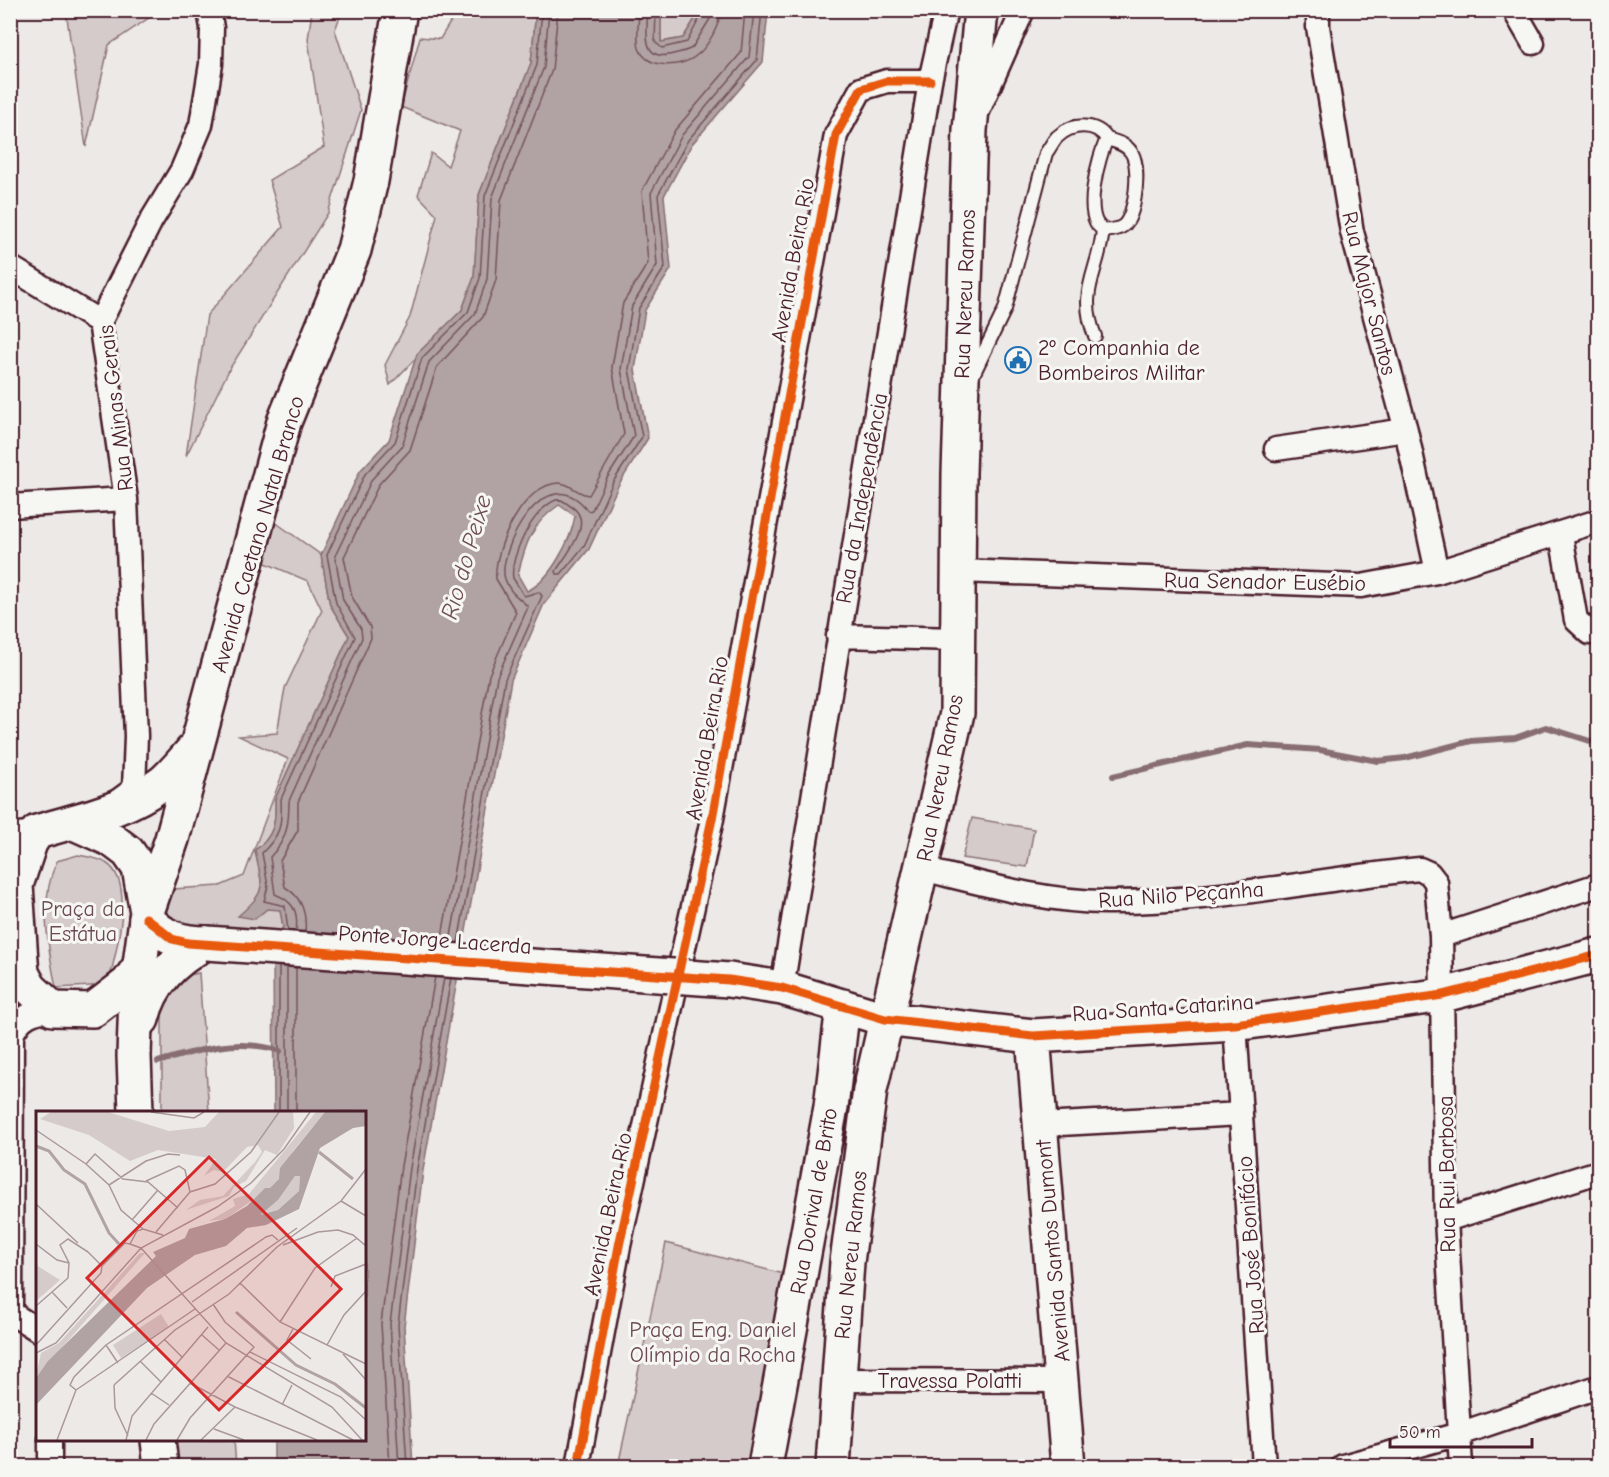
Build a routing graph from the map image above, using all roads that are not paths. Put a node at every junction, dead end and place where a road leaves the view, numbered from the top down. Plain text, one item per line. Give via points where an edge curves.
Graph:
1 (209, 10) edge
2 (400, 10) edge
3 (946, 10) edge
4 (981, 10) edge
5 (1023, 10) edge
6 (1318, 10) edge
7 (1514, 10) edge
8 (1533, 43) dead end
9 (930, 81) junction
10 (970, 130) junction
11 (1107, 140) junction
12 (1103, 230) junction
13 (10, 267) edge
14 (100, 322) junction
15 (1095, 336) dead end
16 (961, 400) junction
17 (1406, 430) junction
18 (1276, 450) dead end
19 (126, 499) junction
20 (10, 506) edge
21 (1599, 521) edge
22 (1561, 535) junction
23 (960, 571) junction
24 (1437, 572) junction
25 (1599, 632) edge
26 (837, 636) junction
27 (958, 639) junction
28 (197, 746) junction
29 (86, 819) junction
30 (24, 834) edge
31 (922, 869) junction
32 (13, 879) edge
33 (1436, 882) joint
34 (1599, 885) edge
35 (146, 915) junction
36 (1441, 936) junction
37 (200, 943) junction
38 (1599, 956) edge
39 (139, 967) junction
40 (729, 980) joint
41 (782, 988) junction
42 (1443, 995) junction
43 (843, 1006) junction
44 (53, 1009) junction
45 (93, 1010) junction
46 (885, 1019) junction
47 (1235, 1024) junction
48 (13, 1026) edge
49 (1033, 1036) junction
50 (134, 1056) junction
51 (136, 1111) edge
52 (1241, 1114) junction
53 (1042, 1125) junction
54 (1599, 1172) edge
55 (1446, 1220) junction
56 (11, 1312) edge
57 (36, 1329) edge
58 (837, 1380) junction
59 (1063, 1381) junction
60 (1599, 1387) edge
61 (1459, 1434) junction
62 (50, 1441) edge
63 (159, 1441) edge
64 (50, 1467) edge
65 (161, 1467) edge
66 (578, 1467) edge
67 (765, 1467) edge
68 (833, 1467) edge
69 (1068, 1467) edge
70 (1264, 1467) edge
71 (1343, 1467) edge
72 (1461, 1467) edge

1 - 14 street, Rua Minas Gerais via 211,64 201,125 182,170 151,221
2 - 28 street, Avenida Caetano Natal Branco via 354,250 284,422
3 - 9 street, Rua da Independência
4 - 10 street, Rua Nereu Ramos
5 - 10 street
6 - 17 street, Rua Major Santos via 1352,232
7 - 8 street
9 - 26 street, Rua da Independência
9 - 66 street, Avenida Beira Rio via 887,81 861,89 836,135 712,819 619,1246
10 - 16 street, Rua Nereu Ramos
11 - 12 lane via 1093,182 1094,213
11 - 12 lane via 1132,152 1136,185 1135,203 1123,226
11 - 16 lane via 1102,131 1087,126 1072,128 1057,137 1046,153 1005,309
12 - 15 lane via 1087,301
13 - 14 street
14 - 19 street, Rua Minas Gerais
16 - 23 street, Rua Nereu Ramos
17 - 18 street
17 - 24 street, Rua Major Santos
19 - 20 street
19 - 29 street, Rua Minas Gerais via 134,789
21 - 22 street, Rua Senador Eusébio
22 - 24 street, Rua Senador Eusébio
22 - 25 street via 1576,620 1590,633
23 - 24 street, Rua Senador Eusébio via 1362,586
23 - 27 street, Rua Nereu Ramos
26 - 27 street
26 - 41 street, Rua da Independência
27 - 31 street, Rua Nereu Ramos via 957,713
28 - 29 street, Avenida Caetano Natal Branco via 162,783 130,803
28 - 35 street, Avenida Caetano Natal Branco
29 - 30 street
29 - 35 street via 128,852 139,868
30 - 32 street via 30,843
31 - 33 street, Rua Nilo Peçanha via 1009,891 1105,902 1203,897 1420,869
31 - 46 street, Rua Nereu Ramos
32 - 44 street via 22,973 30,988
33 - 36 street, Rua Rui Barbosa
34 - 36 street
35 - 37 street, Ponte Jorge Lacerda via 172,939
35 - 39 street
36 - 42 street, Rua Rui Barbosa
37 - 39 street
37 - 40 street, Ponte Jorge Lacerda, bridge
37 - 50 street via 171,966 150,994
38 - 42 street, Rua Santa Catarina
39 - 45 street via 128,983
39 - 50 street
40 - 41 street, Rua Santa Catarina
41 - 43 street, Rua Santa Catarina
42 - 47 street, Rua Santa Catarina
42 - 55 street, Rua Rui Barbosa
43 - 46 street, Rua Santa Catarina
43 - 67 street, Rua Dorival de Brito via 831,1107
44 - 45 street
44 - 48 street via 32,1012
45 - 50 street via 116,1029
46 - 49 street, Rua Santa Catarina
46 - 58 street, Rua Nereu Ramos via 870,1090 847,1262
47 - 49 street, Rua Santa Catarina
47 - 52 street, Rua José Bonifácio
48 - 56 street
49 - 53 street, Avenida Santos Dumont
50 - 51 street
52 - 53 street
52 - 70 street, Rua José Bonifácio
53 - 59 street, Avenida Santos Dumont
54 - 55 street
55 - 61 street, Rua Rui Barbosa
56 - 57 street
58 - 59 street, Travessa Polatti
58 - 68 street, Rua Nereu Ramos
59 - 69 street, Avenida Santos Dumont
60 - 61 street
61 - 71 street
61 - 72 street, Rua Rui Barbosa
62 - 64 street
63 - 65 street

